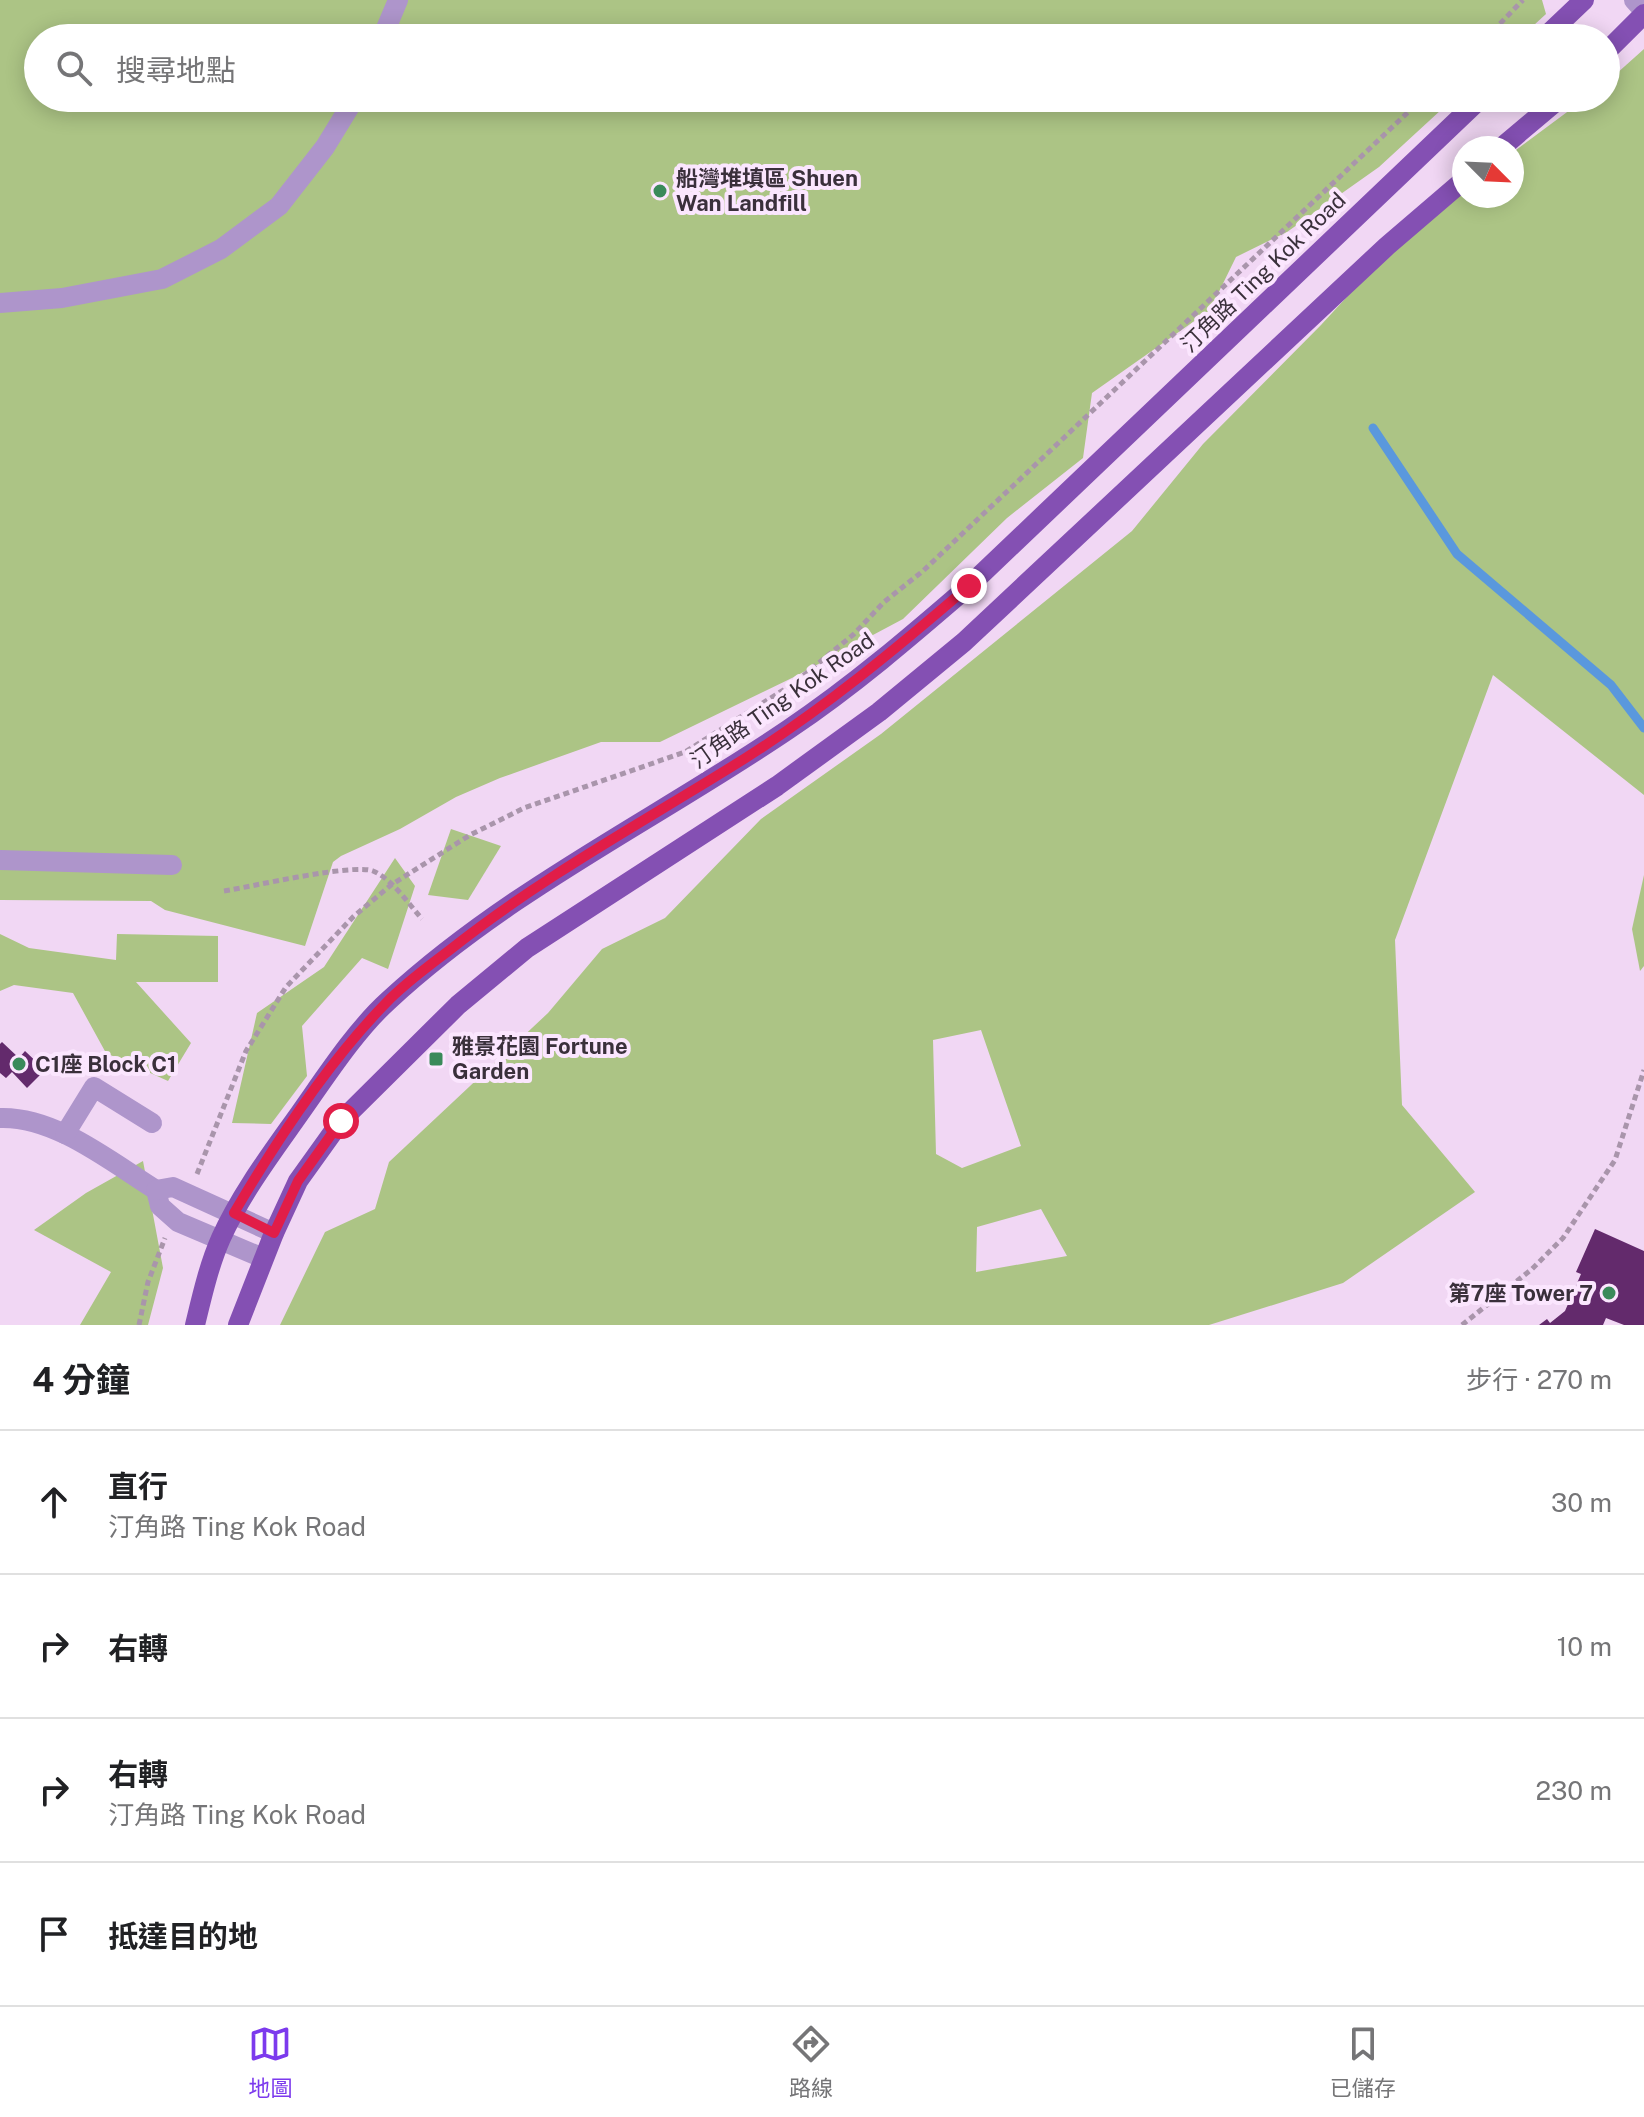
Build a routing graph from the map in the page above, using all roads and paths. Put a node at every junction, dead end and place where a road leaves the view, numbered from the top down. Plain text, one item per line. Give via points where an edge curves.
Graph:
1 (398, 0) edge
2 (1523, 0) edge
3 (1584, 0) edge
4 (1634, 0) edge
5 (1644, 13) edge
6 (388, 24) edge
7 (1500, 24) edge
8 (1559, 24) edge
9 (1620, 38) edge
10 (346, 112) edge
11 (1408, 112) edge
12 (1466, 112) edge
13 (1543, 112) edge
14 (1515, 136) edge
15 (1452, 190) edge
16 (0, 303) edge
17 (0, 860) edge
18 (172, 865) dead end
19 (391, 885) junction
20 (224, 891) dead end
21 (422, 919) dead end
22 (1644, 1070) edge
23 (0, 1118) edge
24 (152, 1123) dead end
25 (65, 1134) junction
26 (156, 1190) junction
27 (191, 1194) junction
28 (234, 1213) junction
29 (178, 1222) junction
30 (274, 1233) junction
31 (220, 1240) junction
32 (263, 1258) junction
33 (139, 1325) edge
34 (195, 1325) edge
35 (238, 1325) edge
36 (1462, 1325) edge

1 - 6 lane
2 - 7 path
3 - 8 main road
4 - 5 lane
5 - 9 main road
10 - 16 lane via 279,206 221,249 162,279 62,298
11 - 19 path via 923,571 793,684 685,752 524,808
12 - 28 main road, 汀角路 Ting Kok Road via 969,586 893,652 757,751 500,910 386,1003 335,1063
13 - 14 main road
15 - 30 main road via 964,642 879,712 777,786 527,948 458,1005 341,1121 298,1181
17 - 18 lane
19 - 20 path via 363,869
19 - 21 path
19 - 27 path via 286,987 246,1051
22 - 36 path via 1615,1160 1563,1238
23 - 25 lane via 40,1123
24 - 25 lane via 94,1087
25 - 26 lane
26 - 27 lane via 173,1187
26 - 29 lane via 160,1206
27 - 28 lane
28 - 30 lane
28 - 31 main road, 汀角路 Ting Kok Road
29 - 31 lane
29 - 33 path via 168,1232 148,1282
30 - 32 main road
31 - 32 lane
31 - 34 main road, 汀角路 Ting Kok Road
32 - 35 main road

